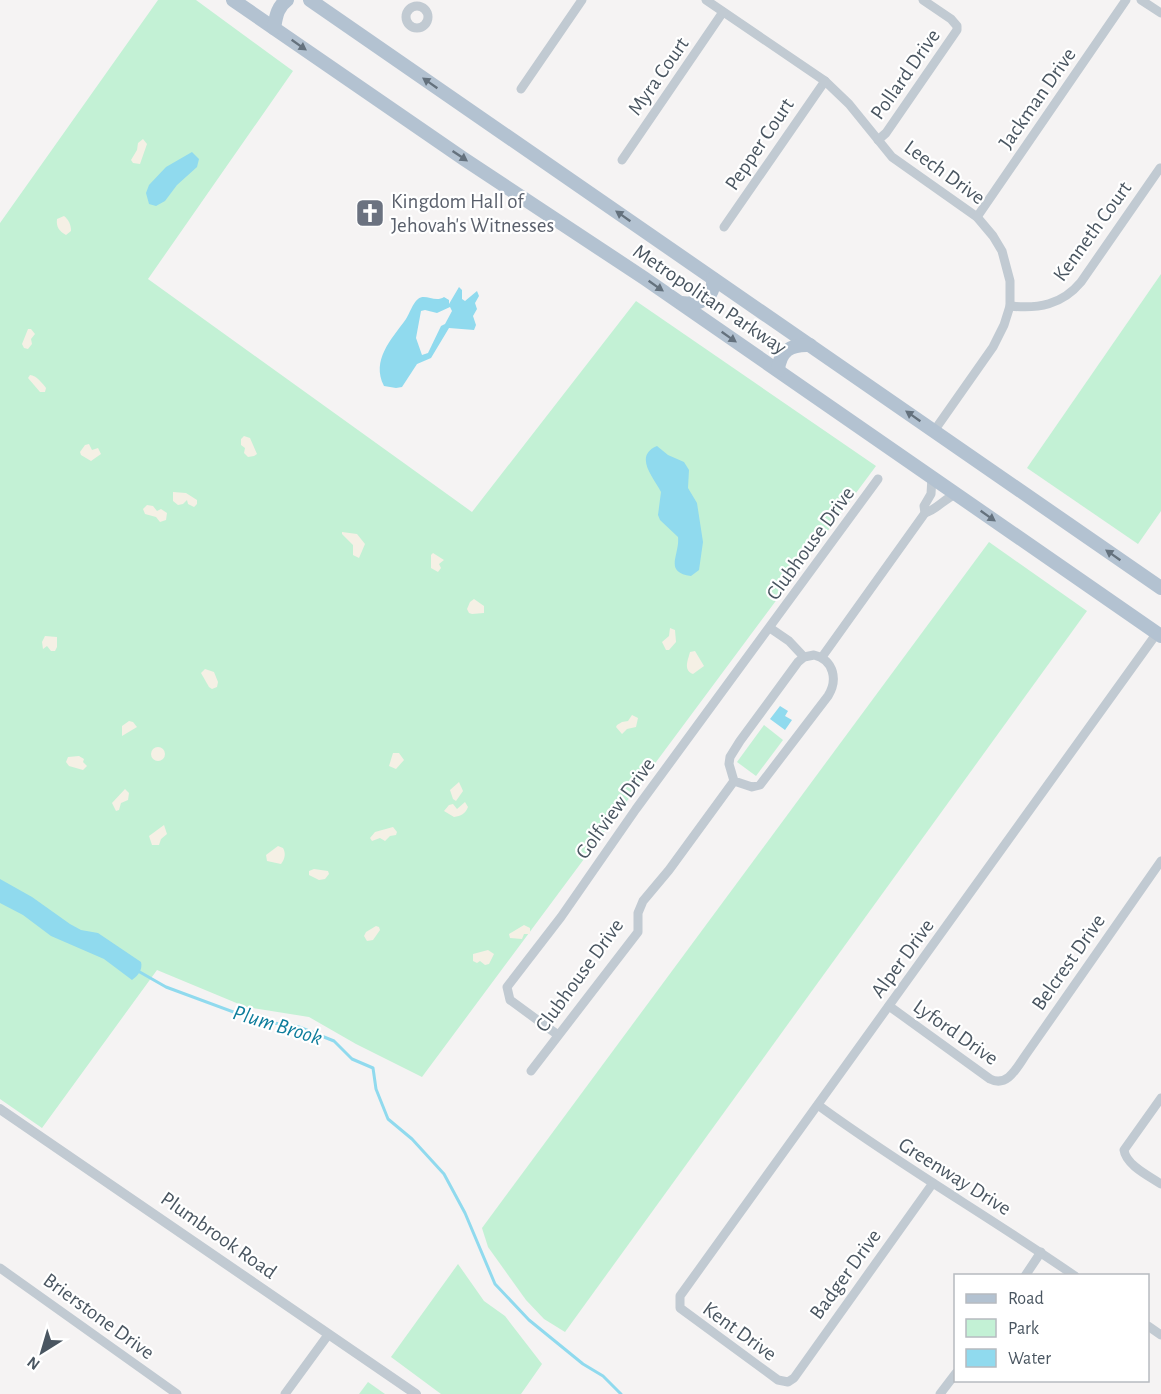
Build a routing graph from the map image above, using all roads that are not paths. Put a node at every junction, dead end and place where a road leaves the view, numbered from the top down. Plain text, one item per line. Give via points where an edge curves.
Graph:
1 (233, 0) edge
2 (287, 0) edge
3 (310, 0) edge
4 (582, 0) edge
5 (706, 0) edge
6 (923, 0) edge
7 (1126, 0) edge
8 (1141, 0) edge
9 (723, 12) junction
10 (1161, 14) edge
11 (274, 28) junction
12 (825, 81) junction
13 (521, 89) dead end
14 (878, 140) junction
15 (622, 160) dead end
16 (1160, 168) edge
17 (977, 217) junction
18 (724, 227) dead end
19 (713, 279) junction
20 (681, 303) junction
21 (1010, 306) junction
22 (810, 345) junction
23 (778, 370) junction
24 (934, 431) junction
25 (932, 477) junction
26 (878, 479) dead end
27 (956, 494) junction
28 (925, 513) junction
29 (1161, 588) edge
30 (770, 628) junction
31 (1159, 634) edge
32 (804, 657) junction
33 (822, 657) junction
34 (735, 781) junction
35 (1161, 861) edge
36 (889, 1006) junction
37 (558, 1035) junction
38 (531, 1071) dead end
39 (1003, 1082) joint
40 (1161, 1098) edge
41 (818, 1105) junction
42 (0, 1109) edge
43 (933, 1183) junction
44 (1161, 1184) edge
45 (1041, 1252) junction
46 (0, 1268) edge
47 (1026, 1274) edge
48 (1074, 1274) edge
49 (679, 1304) joint
50 (328, 1335) junction
51 (954, 1376) edge
52 (784, 1382) joint
53 (177, 1394) edge
54 (285, 1394) edge
55 (416, 1394) edge
56 (940, 1394) edge

1 - 11 main road, Metropolitan Parkway
2 - 11 main road via 280,6
19 -> 3 main road, Metropolitan Parkway
4 - 13 street
5 - 9 street, Leech Drive
6 - 14 street, Pollard Drive via 957,26 955,35
7 - 17 street, Jackman Drive
8 - 10 street
9 - 12 street, Leech Drive
9 - 15 street, Myra Court
11 -> 20 main road, Metropolitan Parkway
12 - 14 street, Leech Drive
12 - 18 street, Pepper Court
14 - 17 street, Leech Drive via 900,164
16 - 21 street, Kenneth Court via 1069,295 1043,306
17 - 21 street, Leech Drive via 993,236 1007,265
19 - 20 main road via 712,292 704,301
19 - 22 main road, Metropolitan Parkway
20 -> 23 main road, Metropolitan Parkway
21 - 24 street, Leech Drive via 993,347
22 - 23 main road via 786,349
24 -> 22 main road, Metropolitan Parkway
23 - 25 main road, Metropolitan Parkway
29 -> 24 main road, Metropolitan Parkway
25 - 27 main road, Metropolitan Parkway
25 - 28 street
26 - 30 street, Clubhouse Drive
27 - 28 street
27 -> 31 main road, Metropolitan Parkway
28 - 33 street
30 - 32 street
30 - 37 street, Golfview Drive via 507,987 510,1000
31 - 36 street, Alper Drive
32 - 33 street
32 - 34 street via 730,757
33 - 34 street via 834,678 828,696 760,785 752,787
34 - 37 street, Clubhouse Drive via 643,901 638,913 638,932
35 - 39 street, Belcrest Drive
36 - 39 street, Lyford Drive via 990,1079
36 - 41 street, Alper Drive
37 - 38 street, Clubhouse Drive
40 - 44 street via 1124,1150 1130,1162
41 - 43 street, Greenway Drive
41 - 49 street, Alper Drive via 680,1296
42 - 50 street, Plumbrook Road
43 - 45 street, Greenway Drive
43 - 52 street, Badger Drive via 794,1378
45 - 47 street
45 - 48 street, Greenway Drive
46 - 53 street, Brierstone Drive
49 - 52 street, Kent Drive via 682,1311
50 - 54 street
50 - 55 street, Plumbrook Road
51 - 56 street

